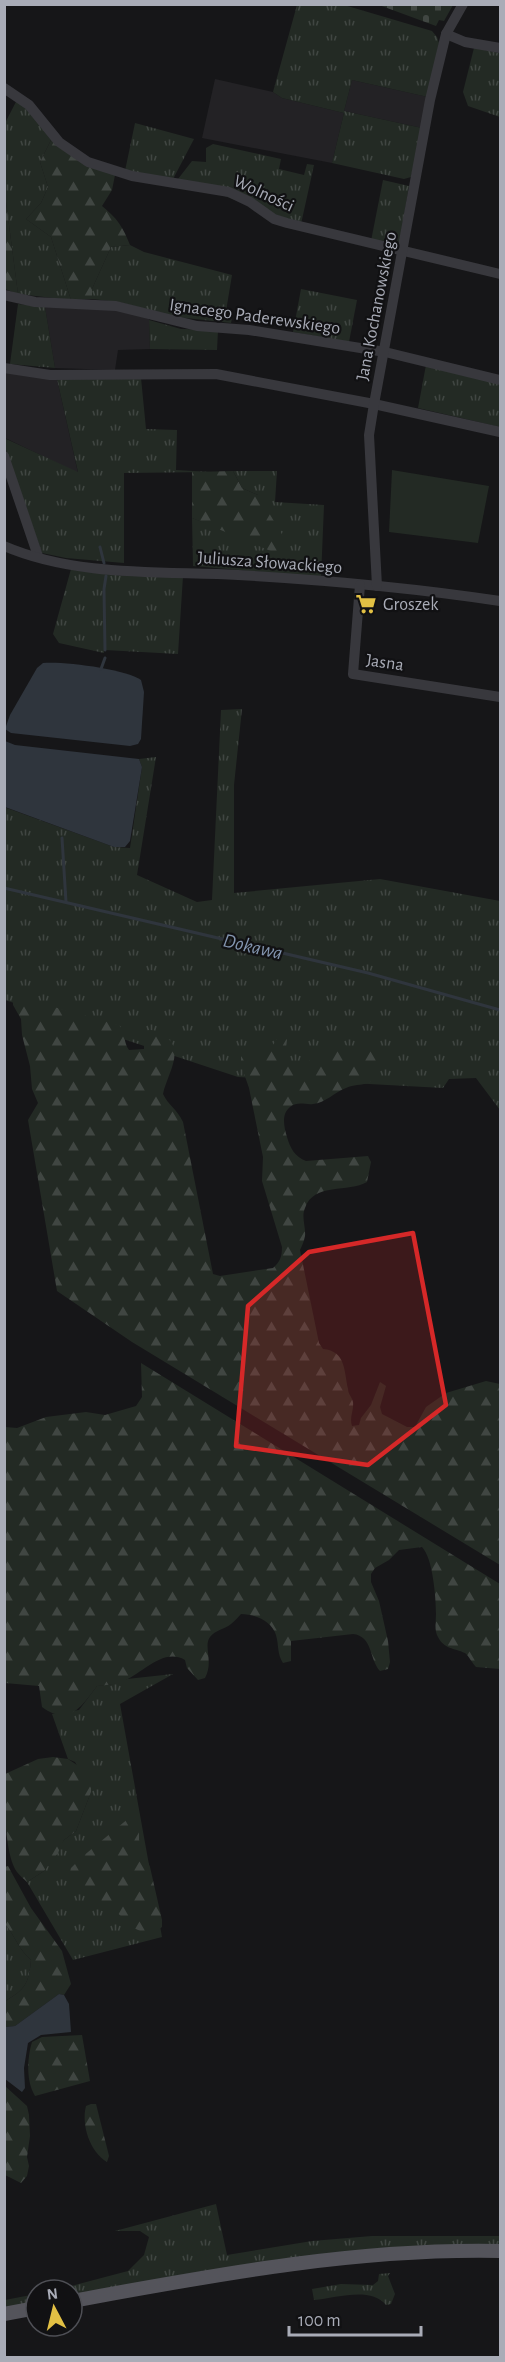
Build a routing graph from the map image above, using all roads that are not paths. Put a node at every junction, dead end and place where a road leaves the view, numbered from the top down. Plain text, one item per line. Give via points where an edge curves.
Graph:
1 (463, 4) edge
2 (446, 34) junction
3 (501, 48) edge
4 (4, 87) edge
5 (403, 250) junction
6 (501, 274) edge
7 (4, 295) edge
8 (385, 352) junction
9 (4, 368) edge
10 (501, 380) edge
11 (374, 404) junction
12 (501, 432) edge
13 (4, 456) edge
14 (4, 546) edge
15 (38, 556) junction
16 (360, 585) junction
17 (377, 586) junction
18 (501, 601) edge
19 (501, 697) edge
20 (501, 2251) edge
21 (84, 2299) edge
22 (24, 2310) edge
23 (4, 2314) edge

1 - 2 street, Jana Kochanowskiego
2 - 3 street via 465,42
2 - 5 street, Jana Kochanowskiego via 425,124
4 - 5 street, Wolności via 29,105 59,142 88,162 132,176 229,192 287,224
5 - 6 street, Wolności
5 - 8 street, Jana Kochanowskiego
7 - 8 street, Ignacego Paderewskiego via 35,302 116,306 197,326 249,330
8 - 10 street, Ignacego Paderewskiego
8 - 11 street, Jana Kochanowskiego
9 - 11 street via 50,375 216,374
11 - 12 street
11 - 17 street, Jana Kochanowskiego via 369,435
13 - 15 street
14 - 15 street, Juliusza Słowackiego
15 - 16 street, Juliusza Słowackiego via 70,565
16 - 17 street, Juliusza Słowackiego
16 - 19 street, Jasna via 352,674
17 - 18 street, Juliusza Słowackiego
20 - 21 main road via 330,2259
22 - 23 main road

